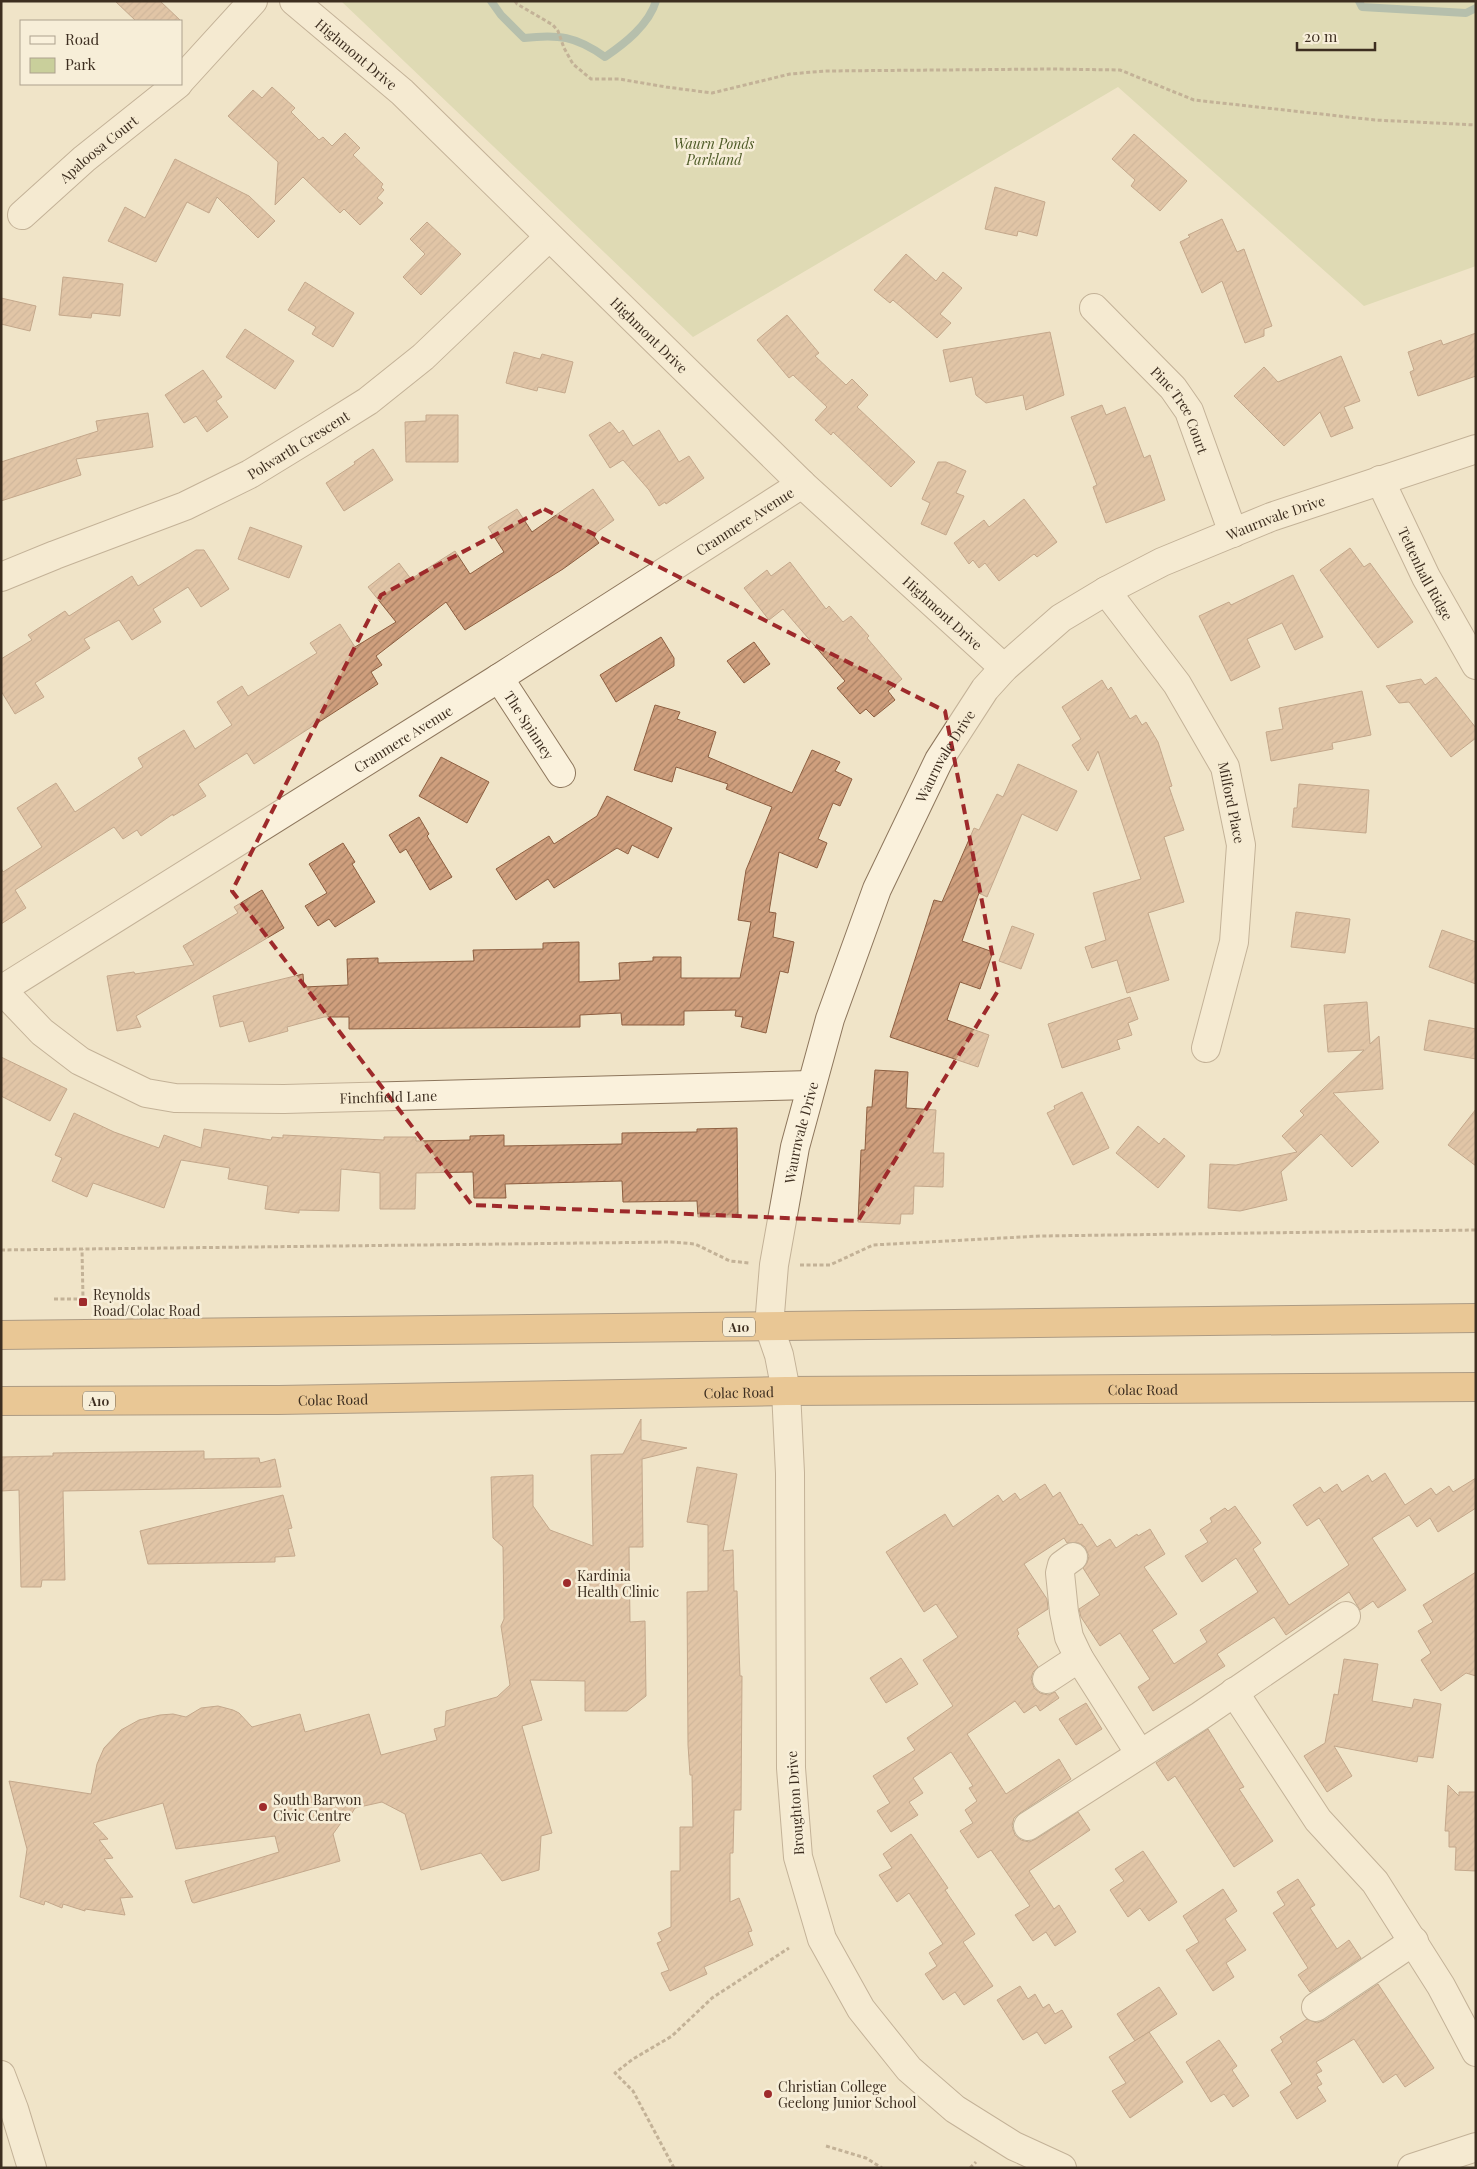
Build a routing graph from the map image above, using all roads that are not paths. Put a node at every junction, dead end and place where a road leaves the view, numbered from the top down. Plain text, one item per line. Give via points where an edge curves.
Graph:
1 (253, 1) edge
2 (294, 1) edge
3 (182, 79) edge
4 (177, 85) edge
5 (22, 215) dead end
6 (550, 237) junction
7 (1094, 308) dead end
8 (1476, 449) edge
9 (1380, 480) junction
10 (802, 484) junction
11 (1233, 533) junction
12 (1, 577) edge
13 (1106, 591) junction
14 (1476, 665) edge
15 (1004, 668) junction
16 (499, 678) junction
17 (561, 773) dead end
18 (2, 990) edge
19 (1206, 1048) dead end
20 (811, 1085) junction
21 (1476, 1318) edge
22 (769, 1326) junction
23 (1, 1335) edge
24 (779, 1355) joint
25 (1476, 1387) edge
26 (786, 1391) junction
27 (1, 1401) edge
28 (1073, 1557) dead end
29 (1346, 1616) dead end
30 (1079, 1658) junction
31 (1047, 1679) dead end
32 (1234, 1692) junction
33 (1140, 1754) junction
34 (1028, 1826) dead end
35 (1414, 1941) junction
36 (1316, 2007) dead end
37 (1476, 2052) edge
38 (1, 2075) edge
39 (1476, 2147) edge
40 (32, 2168) edge
41 (1062, 2168) edge
42 (1412, 2168) edge

1 - 3 street
2 - 6 street, Highmont Drive via 402,92
4 - 5 street, Apaloosa Court via 84,159
6 - 10 street, Highmont Drive
6 - 12 street, Polwarth Crescent via 422,357 368,401 317,433 250,474 185,506
7 - 11 street, Pine Tree Court via 1173,388 1189,411
8 - 9 street, Waurnvale Drive
9 - 11 street, Waurnvale Drive
9 - 14 street, Tettenhall Ridge via 1426,577
10 - 15 street, Highmont Drive
10 - 16 street, Cranmere Avenue
11 - 13 street, Waurnvale Drive via 1162,562
13 - 15 street, Waurnvale Drive via 1061,618
13 - 19 street, Milford Place via 1177,684 1225,767 1240,845 1235,932
15 - 20 street, Waurnvale Drive via 985,689 938,760 877,889 830,1019
16 - 17 street, The Spinney
16 - 18 street, Cranmere Avenue
18 - 20 street, Finchfield Lane via 42,1032 80,1061 146,1093 175,1098 284,1099
20 - 22 street, Waurnvale Drive via 795,1147 774,1265
21 - 22 highway, A10
22 - 23 highway, A10
22 - 24 street, Waurnvale Drive
24 - 26 street, Broughton Drive
25 - 26 highway, Colac Road / A10
26 - 27 highway, Colac Road / A10 via 298,1400
26 - 41 street, Broughton Drive via 790,1473 790,1768 798,1857 822,1938 861,2009 909,2069 955,2109 1014,2146
28 - 30 street via 1062,1565 1060,1573 1067,1629
29 - 32 street
30 - 31 street
30 - 33 street
32 - 33 street
32 - 35 street via 1315,1816 1369,1874
33 - 34 street
35 - 36 street
35 - 37 street
38 - 40 street
39 - 42 street

